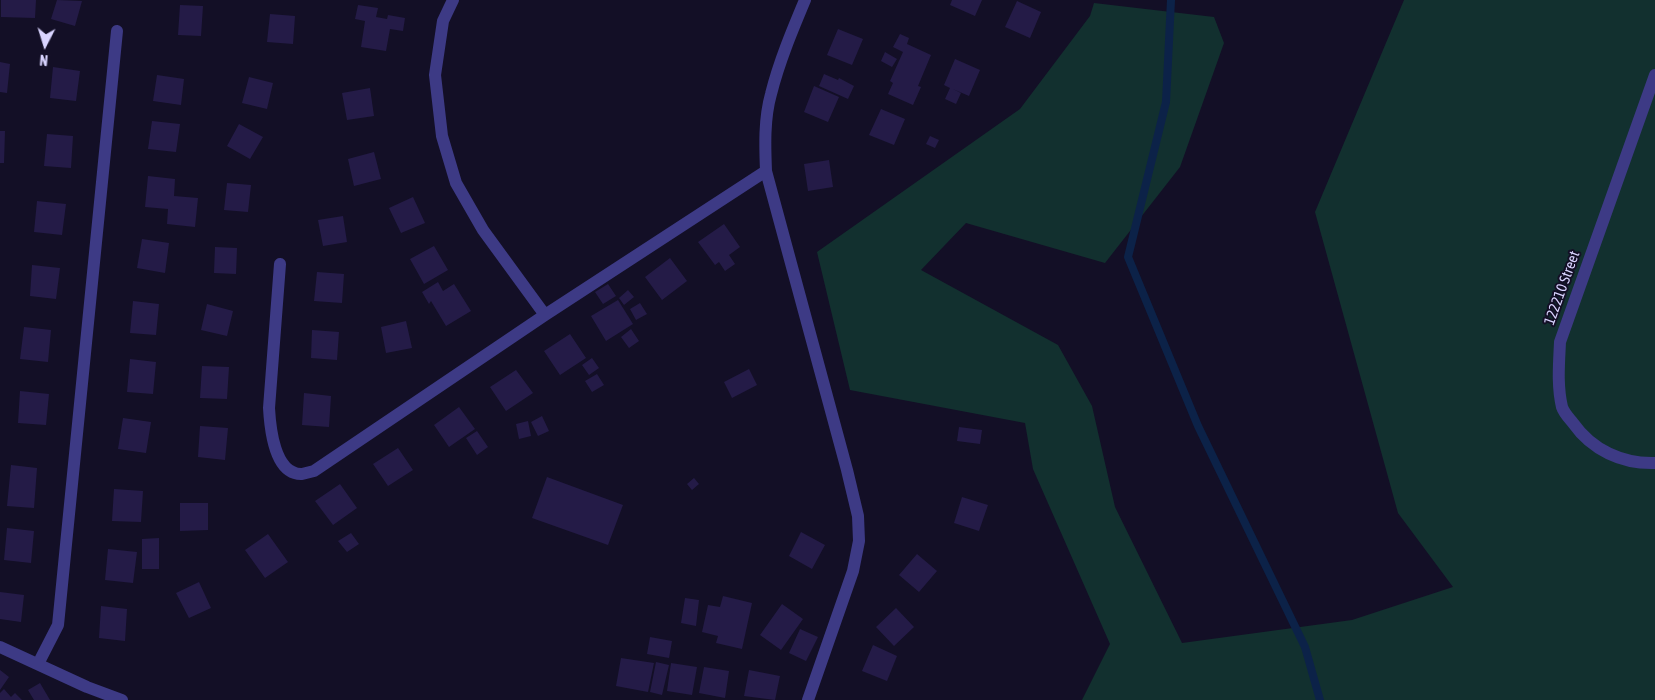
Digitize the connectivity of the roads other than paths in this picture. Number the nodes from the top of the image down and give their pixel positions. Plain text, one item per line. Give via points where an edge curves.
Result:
1 (453, 0) edge
2 (805, 0) edge
3 (117, 31) dead end
4 (1655, 75) edge
5 (766, 171) junction
6 (280, 264) dead end
7 (545, 314) junction
8 (1655, 463) edge
9 (0, 647) edge
10 (38, 664) junction
11 (122, 700) edge
12 (808, 700) edge

1 - 7 street via 443,22 435,75 442,136 456,183 483,230
2 - 5 street via 770,96 765,142
3 - 10 street via 58,625
4 - 8 street, 122210 Street via 1560,342 1558,379 1563,409 1583,437 1610,455 1638,463
5 - 7 street
5 - 12 street via 858,516 859,541 853,571
6 - 7 street via 269,408 275,449 282,461 296,473 314,471
9 - 10 street
10 - 11 street

